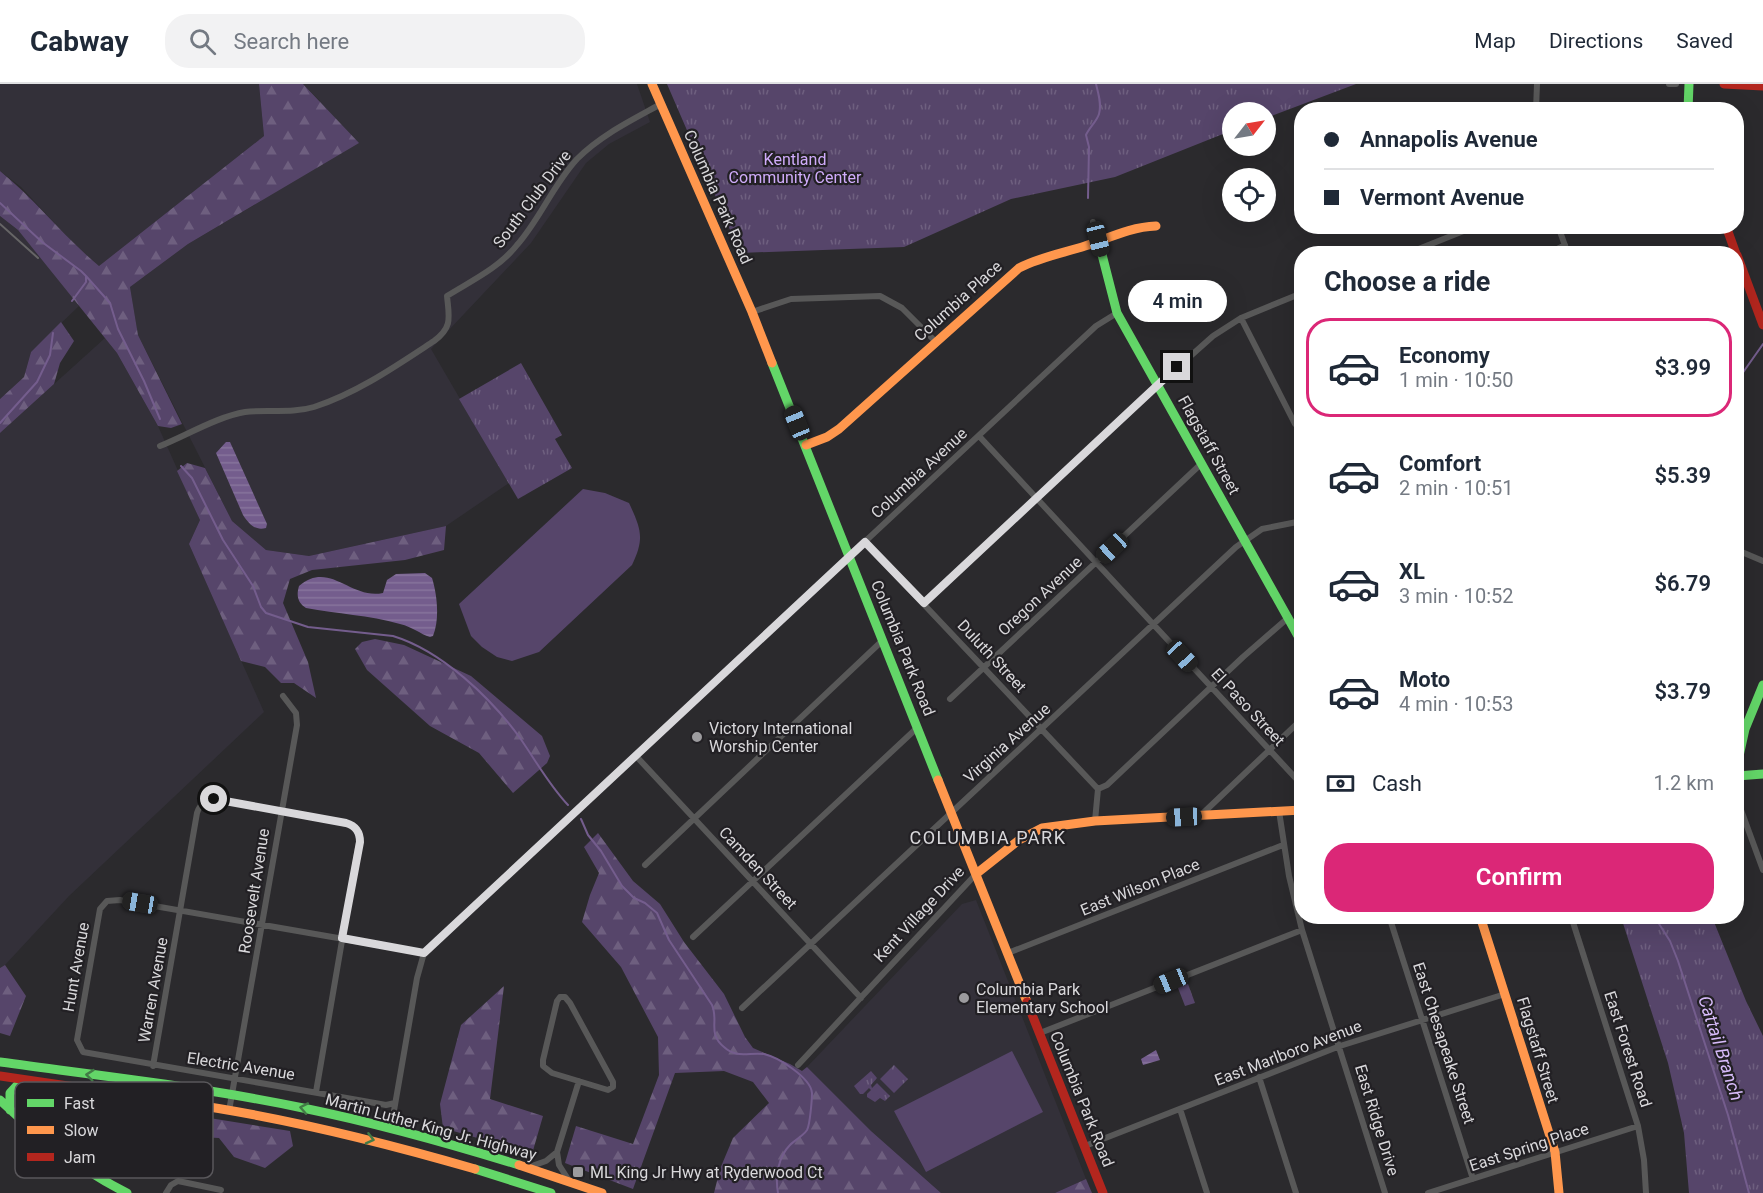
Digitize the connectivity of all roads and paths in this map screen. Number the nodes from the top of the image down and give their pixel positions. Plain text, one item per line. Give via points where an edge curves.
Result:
1 (652, 84) edge
2 (1537, 84) edge
3 (1669, 84) edge
4 (1676, 84) edge
5 (1689, 84) edge
6 (1724, 84) edge
7 (1763, 86) edge
8 (1536, 102) edge
9 (1688, 102) edge
10 (661, 104) junction
11 (1093, 222) dead end
12 (1156, 226) dead end
13 (1456, 234) edge
14 (1561, 234) edge
15 (1098, 239) junction
16 (1565, 245) edge
17 (1426, 246) edge
18 (1744, 273) edge
19 (1294, 296) edge
20 (752, 312) junction
21 (1117, 313) junction
22 (1241, 318) junction
23 (1763, 324) edge
24 (936, 342) junction
25 (1158, 385) junction
26 (1294, 422) edge
27 (979, 436) junction
28 (806, 445) junction
29 (160, 446) dead end
30 (1202, 463) junction
31 (1036, 498) junction
32 (1294, 522) edge
33 (1245, 539) junction
34 (865, 542) junction
35 (1744, 553) edge
36 (850, 556) junction
37 (1763, 561) edge
38 (1096, 563) junction
39 (924, 603) junction
40 (1289, 617) junction
41 (1153, 625) junction
42 (1294, 627) edge
43 (883, 640) junction
44 (984, 667) junction
45 (1763, 685) edge
46 (1211, 688) junction
47 (284, 696) dead end
48 (950, 699) dead end
49 (918, 727) junction
50 (1294, 727) edge
51 (1042, 729) junction
52 (1745, 729) joint
53 (1744, 734) edge
54 (1269, 750) junction
55 (636, 756) junction
56 (1763, 774) edge
57 (1744, 775) edge
58 (1294, 777) edge
59 (1098, 789) junction
60 (1294, 810) edge
61 (281, 811) junction
62 (951, 811) junction
63 (1279, 811) junction
64 (1200, 816) junction
65 (694, 818) junction
66 (1744, 818) edge
67 (1095, 821) junction
68 (1283, 844) junction
69 (645, 865) dead end
70 (1762, 867) edge
71 (976, 874) junction
72 (753, 882) junction
73 (1294, 900) edge
74 (181, 910) junction
75 (262, 924) junction
76 (1300, 924) edge
77 (1392, 924) edge
78 (1483, 924) edge
79 (1574, 924) edge
80 (1302, 930) junction
81 (693, 937) dead end
82 (342, 938) junction
83 (811, 944) junction
84 (424, 953) junction
85 (1008, 953) junction
86 (1505, 994) junction
87 (861, 998) junction
88 (742, 1008) dead end
89 (1422, 1019) junction
90 (1040, 1033) junction
91 (1340, 1046) junction
92 (83, 1052) joint
93 (0, 1062) edge
94 (798, 1065) dead end
95 (153, 1066) junction
96 (0, 1076) edge
97 (1260, 1077) junction
98 (235, 1079) junction
99 (22, 1080) joint
100 (579, 1081) junction
101 (35, 1082) edge
102 (141, 1082) edge
103 (15, 1087) edge
104 (213, 1092) edge
105 (316, 1092) junction
106 (232, 1095) junction
107 (0, 1100) edge
108 (395, 1103) junction
109 (213, 1109) edge
110 (1180, 1109) junction
111 (10, 1110) junction
112 (229, 1111) junction
113 (15, 1114) edge
114 (1638, 1126) junction
115 (391, 1128) junction
116 (1084, 1146) junction
117 (557, 1152) junction
118 (1555, 1152) junction
119 (526, 1168) junction
120 (96, 1178) edge
121 (1473, 1179) junction
122 (571, 1183) junction
123 (221, 1190) dead end
124 (127, 1193) edge
125 (166, 1193) edge
126 (551, 1193) edge
127 (602, 1193) edge
128 (1103, 1193) edge
129 (1207, 1193) edge
130 (1296, 1193) edge
131 (1385, 1193) edge
132 (1428, 1193) edge
133 (1558, 1193) edge
134 (1646, 1193) edge

1 - 10 street, Columbia Park Road
2 - 8 street
3 - 4 street
5 - 9 street
6 - 7 street
10 - 20 street, Columbia Park Road
10 - 29 street, South Club Drive via 584,153 510,253 447,296 449,325 434,341 334,400 299,410 230,415
11 - 15 street, Flagstaff Street
12 - 15 street, Columbia Place
13 - 17 street
14 - 16 street
15 - 21 street, Flagstaff Street
15 - 24 street, Columbia Place via 1018,268
18 - 23 street
19 - 22 street
20 - 24 street via 791,299 880,296 902,308
20 - 28 street, Columbia Park Road
21 - 25 street, Flagstaff Street
21 - 27 street, Columbia Avenue via 1096,326
22 - 25 street via 1213,336
22 - 26 street
24 - 28 street, Columbia Place via 839,429
25 - 30 street, Flagstaff Street
25 - 31 street
27 - 31 street, El Paso Street
27 - 34 street, Columbia Avenue
28 - 36 street, Columbia Park Road
30 - 33 street, Flagstaff Street
30 - 38 street, Oregon Avenue
31 - 38 street, El Paso Street
31 - 39 street
32 - 33 street, Virginia Avenue via 1273,525
33 - 40 street, Flagstaff Street
33 - 41 street, Virginia Avenue
34 - 36 street, Columbia Avenue
34 - 39 street, Duluth Street
35 - 37 street
36 - 43 street, Columbia Park Road
36 - 55 street, Columbia Avenue
38 - 41 street, El Paso Street
38 - 44 street, Oregon Avenue
39 - 44 street, Duluth Street
40 - 42 street, Flagstaff Street
40 - 46 street
41 - 46 street, El Paso Street
41 - 51 street, Virginia Avenue
43 - 49 street, Columbia Park Road
43 - 65 street
44 - 48 street, Oregon Avenue
44 - 51 street, Duluth Street
45 - 52 street
46 - 54 street, El Paso Street
46 - 59 street via 1107,785
47 - 61 street, Roosevelt Avenue via 297,719
49 - 62 street, Columbia Park Road
49 - 72 street
50 - 54 street
51 - 59 street, Duluth Street
51 - 62 street, Virginia Avenue
52 - 53 street
54 - 58 street, El Paso Street
54 - 64 street
55 - 65 street, Camden Street
55 - 84 street, Columbia Avenue
56 - 57 street
59 - 67 street
60 - 63 street, Kent Village Drive
61 - 74 street, Warren Avenue via 214,799 202,803
61 - 75 street, Roosevelt Avenue
61 - 82 street via 354,826 360,838
62 - 71 street, Columbia Park Road
62 - 83 street, Virginia Avenue
63 - 64 street, Kent Village Drive
63 - 68 street, East Ridge Drive
64 - 67 street, Kent Village Drive
65 - 69 street
65 - 72 street, Camden Street
66 - 70 street
67 - 71 street, Kent Village Drive via 1033,832
68 - 73 street, East Ridge Drive
68 - 85 street, East Wilson Place
71 - 85 street, Columbia Park Road
71 - 87 street, Kent Village Drive
72 - 81 street
72 - 83 street, Camden Street
74 - 75 street
74 - 92 street, Hunt Avenue via 120,900 107,901 100,909 76,1040
74 - 95 street, Warren Avenue
75 - 82 street
75 - 98 street, Roosevelt Avenue
76 - 80 street, East Ridge Drive
77 - 89 street, East Chesapeake Street
78 - 86 street, Flagstaff Street
79 - 114 street, East Forest Road
80 - 90 street
80 - 91 street, East Ridge Drive
82 - 84 street
82 - 105 street
83 - 87 street, Camden Street
83 - 88 street, Virginia Avenue
84 - 108 street
85 - 90 street, Columbia Park Road
86 - 89 street, East Marlboro Avenue
86 - 118 street, Flagstaff Street
87 - 94 street, Kent Village Drive
89 - 91 street, East Marlboro Avenue
89 - 121 street, East Chesapeake Street
90 - 116 street, Columbia Park Road
91 - 97 street, East Marlboro Avenue
91 - 131 street, East Ridge Drive
92 - 95 street, Electric Avenue
102 -> 93 street, Martin Luther King Jr. Highway
95 - 98 street, Electric Avenue
96 - 99 street, Martin Luther King Jr. Highway
97 - 110 street, East Marlboro Avenue
97 - 130 street
98 - 105 street, Electric Avenue
98 - 106 street, Roosevelt Avenue
99 - 101 street, Martin Luther King Jr. Highway
100 - 100 street via 549,1072 543,1064 561,997 570,1003 613,1084 606,1090
100 - 117 street
103 - 111 street via 9,1093
106 -> 104 street, Martin Luther King Jr. Highway
105 - 108 street, Electric Avenue via 386,1105
106 - 112 street, Roosevelt Avenue
115 -> 106 street, Martin Luther King Jr. Highway
107 - 111 street
108 - 115 street
109 - 112 street, Martin Luther King Jr. Highway
110 - 116 street, East Marlboro Avenue
110 - 129 street
111 - 113 street
112 -> 126 street, Martin Luther King Jr. Highway via 370,1139
114 - 118 street, East Spring Place
114 - 134 street, East Forest Road
115 - 119 street, Martin Luther King Jr. Highway
116 - 128 street, Columbia Park Road
117 - 119 street via 540,1165
117 - 122 street via 559,1165
118 - 121 street, East Spring Place
118 - 133 street, Flagstaff Street
119 - 122 street, Martin Luther King Jr. Highway
120 - 124 street
121 - 132 street, East Spring Place
122 - 127 street, Martin Luther King Jr. Highway
123 - 125 street via 178,1181

